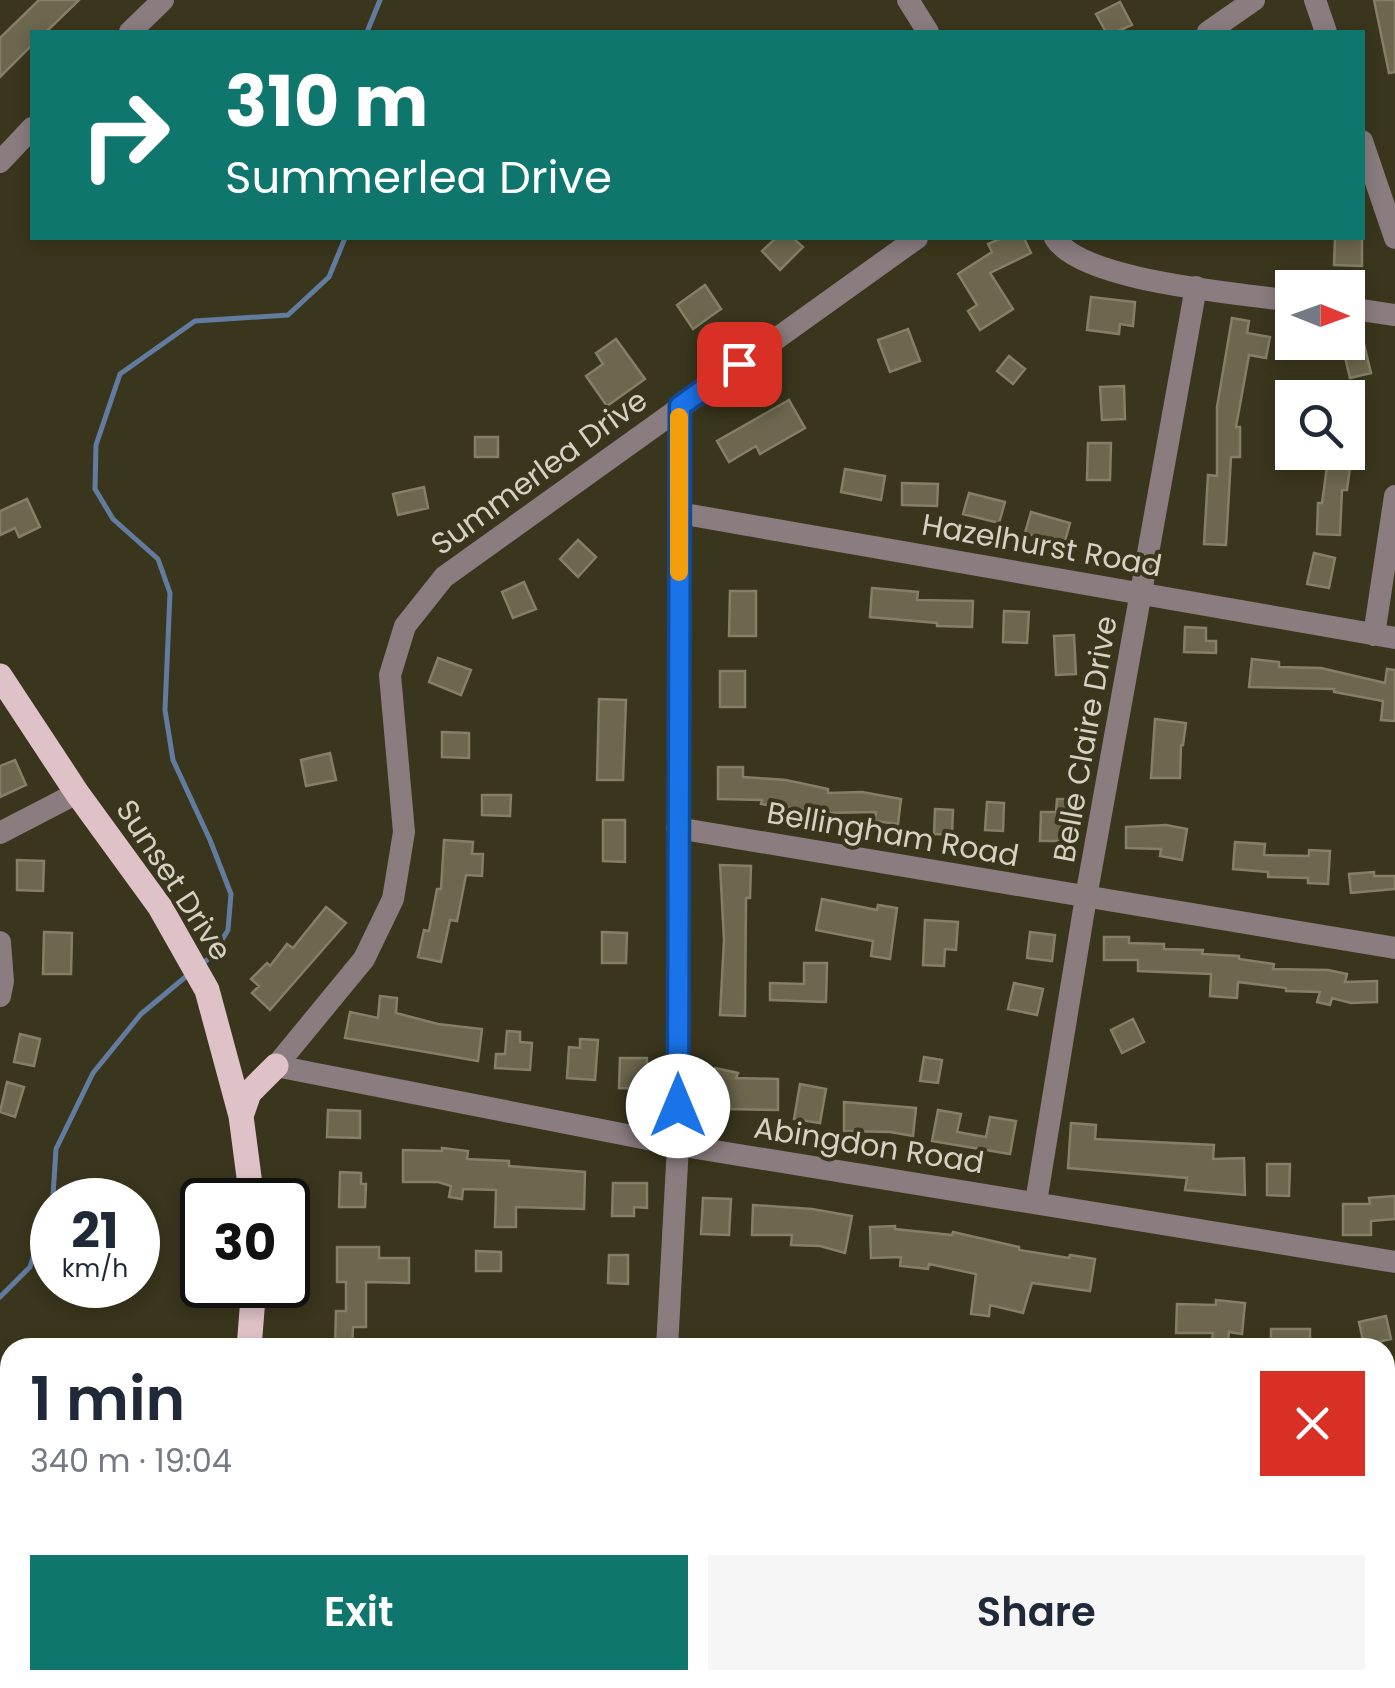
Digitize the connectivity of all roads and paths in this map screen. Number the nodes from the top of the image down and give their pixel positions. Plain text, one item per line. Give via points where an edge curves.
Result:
1 (163, 0) edge
2 (908, 0) edge
3 (1254, 0) edge
4 (1315, 0) edge
5 (132, 30) edge
6 (927, 30) edge
7 (1211, 30) edge
8 (1325, 30) edge
9 (30, 130) edge
10 (1365, 150) edge
11 (0, 162) edge
12 (1395, 238) edge
13 (915, 240) edge
14 (1056, 240) edge
15 (1196, 287) junction
16 (1275, 298) edge
17 (1365, 311) edge
18 (1395, 315) edge
19 (680, 406) junction
20 (1395, 496) edge
21 (679, 513) junction
22 (1142, 592) junction
23 (1384, 637) edge
24 (0, 676) edge
25 (77, 792) junction
26 (677, 828) junction
27 (0, 833) edge
28 (1086, 897) junction
29 (0, 942) edge
30 (1395, 948) edge
31 (0, 996) edge
32 (224, 1047) junction
33 (276, 1066) junction
34 (241, 1116) junction
35 (678, 1145) junction
36 (249, 1178) edge
37 (1036, 1202) junction
38 (1395, 1262) edge
39 (252, 1308) edge
40 (249, 1338) edge
41 (668, 1338) edge

1 - 5 street
2 - 6 street
3 - 7 street
4 - 8 street
9 - 11 street
10 - 12 street
13 - 19 street, Summerlea Drive
14 - 15 street via 1095,268
15 - 16 street
15 - 22 street, Belle Claire Drive
17 - 18 street
19 - 21 street
19 - 33 street, Summerlea Drive via 444,578 406,626 390,675 404,832 393,899 364,960
20 - 23 street
21 - 22 street, Hazelhurst Road
21 - 26 street
22 - 23 street, Hazelhurst Road
22 - 28 street, Belle Claire Drive
24 - 25 main road, Sunset Drive
25 - 27 street
25 - 32 main road, Sunset Drive via 160,907 195,969
26 - 28 street, Bellingham Road
26 - 35 street
28 - 30 street, Bellingham Road
28 - 37 street, Belle Claire Drive
29 - 31 street
32 - 33 main road
32 - 34 main road, Sunset Drive
33 - 34 main road via 249,1092
33 - 35 street, Abingdon Road
34 - 36 main road, Sunset Drive
35 - 37 street, Abingdon Road
35 - 41 street
37 - 38 street, Abingdon Road
39 - 40 main road

